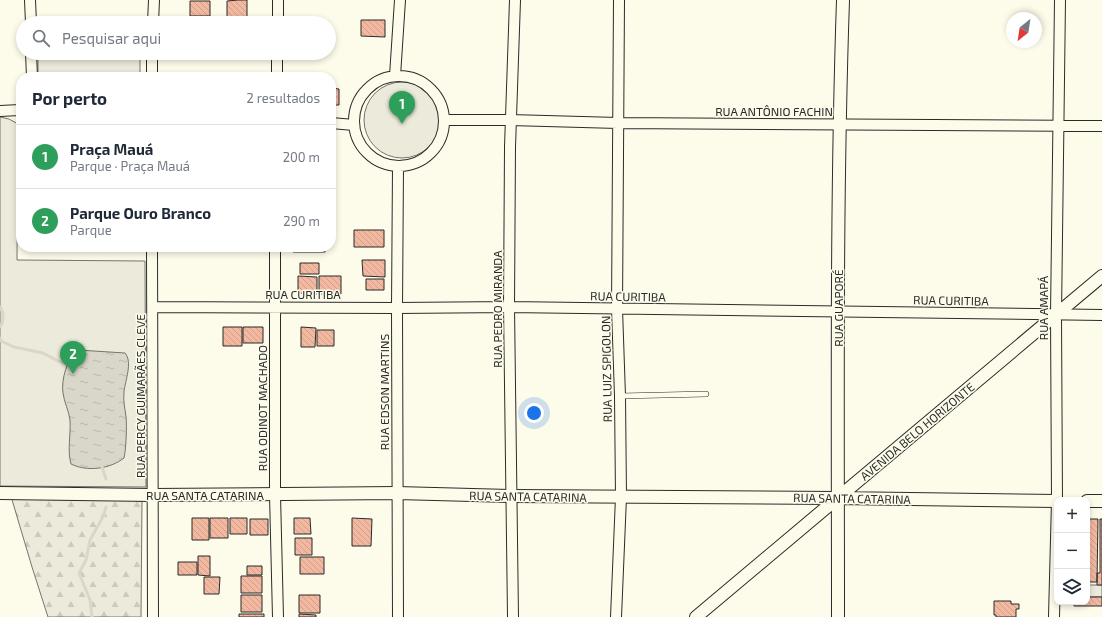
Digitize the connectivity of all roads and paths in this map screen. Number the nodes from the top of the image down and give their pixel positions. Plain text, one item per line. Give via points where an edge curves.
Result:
1 (30, 0) edge
2 (154, 0) edge
3 (278, 0) edge
4 (400, 0) edge
5 (515, 0) edge
6 (619, 0) edge
7 (843, 0) edge
8 (1060, 0) edge
9 (31, 16) edge
10 (153, 16) edge
11 (278, 16) edge
12 (31, 60) edge
13 (152, 60) edge
14 (277, 60) edge
15 (32, 72) edge
16 (152, 72) edge
17 (277, 72) edge
18 (395, 76) junction
19 (16, 110) edge
20 (0, 111) edge
21 (445, 120) junction
22 (510, 120) junction
23 (336, 123) edge
24 (618, 123) junction
25 (839, 124) junction
26 (354, 125) junction
27 (1059, 126) junction
28 (1102, 126) edge
29 (398, 167) junction
30 (152, 252) edge
31 (275, 252) edge
32 (1102, 276) edge
33 (153, 306) junction
34 (274, 307) junction
35 (509, 307) junction
36 (397, 308) junction
37 (617, 309) junction
38 (837, 312) junction
39 (1056, 315) junction
40 (1102, 315) edge
41 (706, 394) dead end
42 (620, 396) junction
43 (0, 493) edge
44 (397, 493) junction
45 (152, 495) junction
46 (275, 495) junction
47 (511, 496) junction
48 (620, 497) junction
49 (1057, 497) edge
50 (838, 498) junction
51 (1054, 501) edge
52 (1090, 501) edge
53 (1102, 501) edge
54 (1056, 533) edge
55 (153, 617) edge
56 (278, 617) edge
57 (398, 617) edge
58 (513, 617) edge
59 (616, 617) edge
60 (696, 617) edge
61 (838, 617) edge
62 (1054, 617) edge

1 - 9 street
2 - 10 street
3 - 11 street
4 - 18 street
5 - 22 street, RUA PEDRO MIRANDA
6 - 24 street, RUA LUIZ SPIGOLON
7 - 25 street, RUA GUAPORÉ
8 - 27 street, RUA AMAPÁ
12 - 15 street
13 - 16 street
14 - 17 street
18 - 21 street via 410,77 424,83 435,93 442,105
18 - 26 street via 378,81 365,92 358,102
19 - 20 street
21 - 22 street, RUA ANTÔNIO FACHIN
21 - 29 street via 444,132 432,153 422,161
22 - 24 street, RUA ANTÔNIO FACHIN
22 - 35 street, RUA PEDRO MIRANDA
23 - 26 street
24 - 25 street, RUA ANTÔNIO FACHIN
24 - 37 street, RUA LUIZ SPIGOLON
25 - 27 street, RUA ANTÔNIO FACHIN
25 - 38 street, RUA GUAPORÉ
26 - 29 street via 357,138 373,158
27 - 28 street, RUA ANTÔNIO FACHIN
27 - 39 street, RUA AMAPÁ
29 - 36 street, RUA EDSON MARTINS
30 - 33 street, RUA PERCY GUIMARÃES CLEVE
31 - 34 street, RUA ODINOT MACHADO
32 - 39 street, AVENIDA BELO HORIZONTE
33 - 34 street, RUA CURITIBA
33 - 45 street, RUA PERCY GUIMARÃES CLEVE
34 - 36 street, RUA CURITIBA
34 - 46 street, RUA ODINOT MACHADO
35 - 36 street, RUA CURITIBA
35 - 37 street, RUA CURITIBA
35 - 47 street, RUA PEDRO MIRANDA
36 - 44 street, RUA EDSON MARTINS
37 - 38 street, RUA CURITIBA
37 - 42 street, RUA LUIZ SPIGOLON
38 - 39 street, RUA CURITIBA
38 - 50 street, RUA GUAPORÉ
39 - 40 street, RUA CURITIBA
39 - 49 street, RUA AMAPÁ
39 - 50 street, AVENIDA BELO HORIZONTE
41 - 42 lane
42 - 48 street, RUA LUIZ SPIGOLON
43 - 45 street, RUA SANTA CATARINA
44 - 46 street, RUA SANTA CATARINA
44 - 47 street, RUA SANTA CATARINA
44 - 57 street, RUA EDSON MARTINS
45 - 46 street, RUA SANTA CATARINA
45 - 55 street, RUA PERCY GUIMARÃES CLEVE
46 - 56 street, RUA ODINOT MACHADO
47 - 48 street, RUA SANTA CATARINA
47 - 58 street, RUA PEDRO MIRANDA
48 - 50 street, RUA SANTA CATARINA
48 - 59 street, RUA LUIZ SPIGOLON
50 - 51 street, RUA SANTA CATARINA
50 - 60 street, AVENIDA BELO HORIZONTE
50 - 61 street, RUA GUAPORÉ
52 - 53 street
54 - 62 street, RUA AMAPÁ

